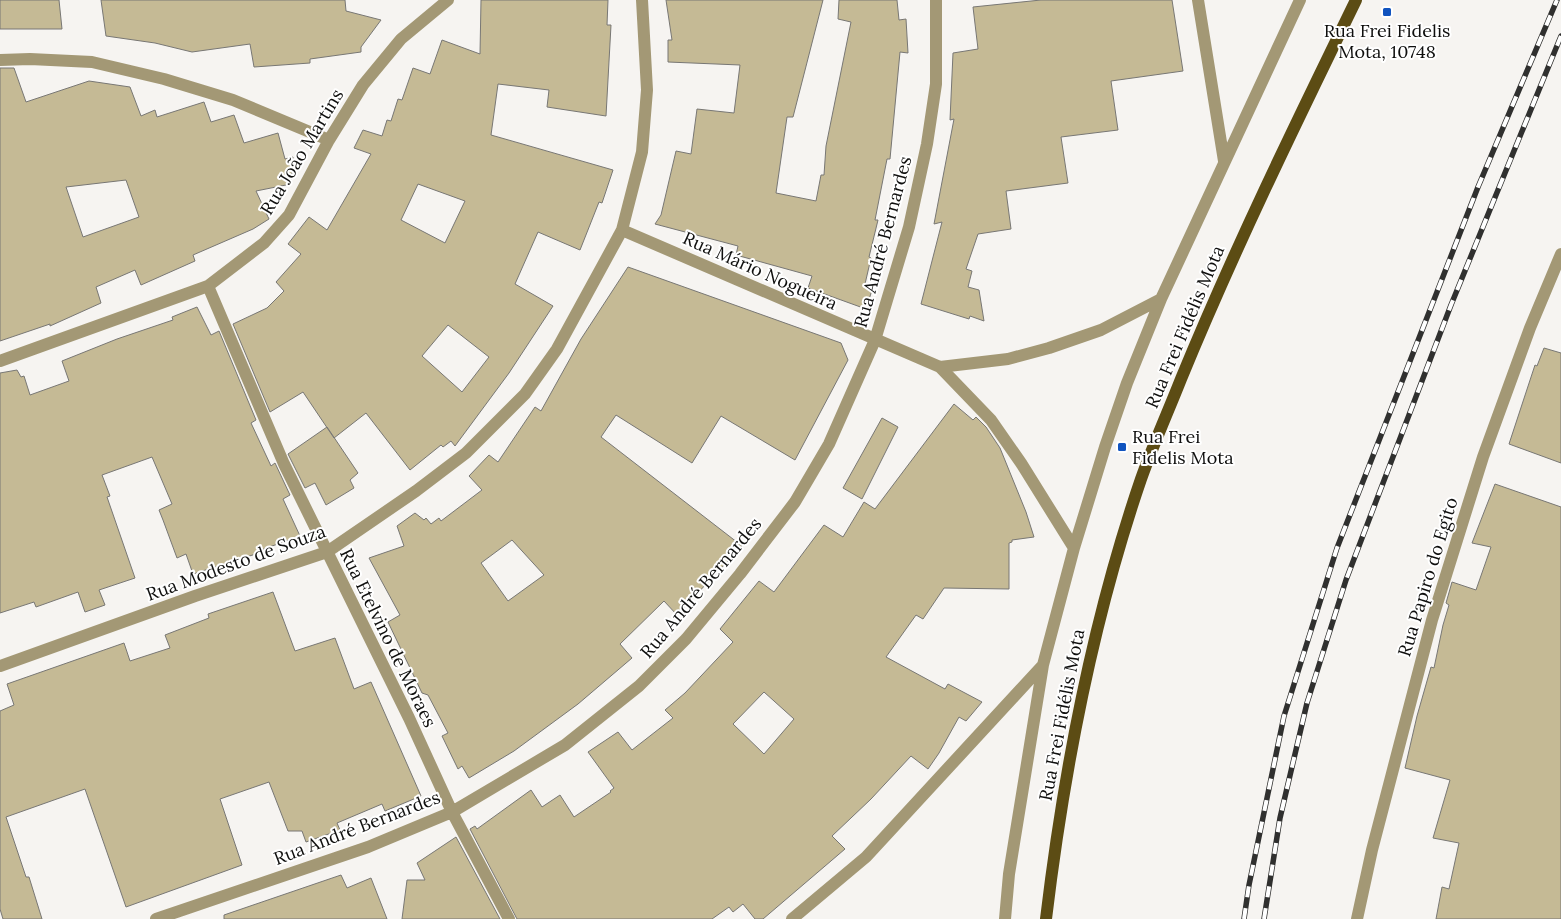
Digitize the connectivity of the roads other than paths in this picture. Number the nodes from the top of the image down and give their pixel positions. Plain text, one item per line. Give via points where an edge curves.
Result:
1 (448, 0) edge
2 (642, 0) edge
3 (936, 0) edge
4 (1198, 0) edge
5 (1300, 0) edge
6 (1356, 0) edge
7 (0, 60) edge
8 (329, 140) junction
9 (1224, 161) junction
10 (622, 230) junction
11 (1561, 254) edge
12 (208, 286) junction
13 (1161, 299) junction
14 (874, 340) junction
15 (0, 361) edge
16 (940, 367) junction
17 (1074, 548) junction
18 (327, 552) junction
19 (1043, 665) junction
20 (0, 666) edge
21 (452, 812) junction
22 (156, 919) edge
23 (509, 919) edge
24 (792, 919) edge
25 (1005, 919) edge
26 (1046, 919) edge
27 (1357, 919) edge

1 - 8 street, Rua João Martins via 401,39 363,85
2 - 10 street, Rua Modesto de Souza via 647,99 642,152
3 - 14 street, Rua André Bernardes via 936,84 927,144 909,227
4 - 9 street
5 - 9 street, Rua Frei Fidélis Mota
6 - 26 main road, Rua Frei Fidélis Mota via 1249,223 1141,480 1118,550 1080,700
7 - 8 street via 92,62 164,79 233,100
8 - 12 street, Rua João Martins via 289,215 264,243
9 - 13 street, Rua Frei Fidélis Mota
10 - 14 street, Rua Mário Nogueira
10 - 18 street, Rua Modesto de Souza via 557,349 525,394 466,453
11 - 27 street, Rua Papiro do Egito via 1483,457 1432,620
12 - 15 street, Rua João Martins
12 - 18 street, Rua Etelvino de Moraes via 284,464
13 - 16 street, Rua Mário Nogueira via 1101,330 1049,348 1008,359
13 - 17 street, Rua Frei Fidélis Mota via 1127,383
14 - 16 street, Rua Mário Nogueira
14 - 21 street, Rua André Bernardes via 829,444 795,502 686,639 639,686 565,745
16 - 17 street, Rua Mário Nogueira via 991,420
17 - 19 street, Rua Frei Fidélis Mota
18 - 20 street, Rua Modesto de Souza
18 - 21 street, Rua Etelvino de Moraes
19 - 24 street via 866,856
19 - 25 street, Rua Frei Fidélis Mota via 1009,874
21 - 22 street, Rua André Bernardes via 368,846
21 - 23 street, Rua Etelvino de Moraes

